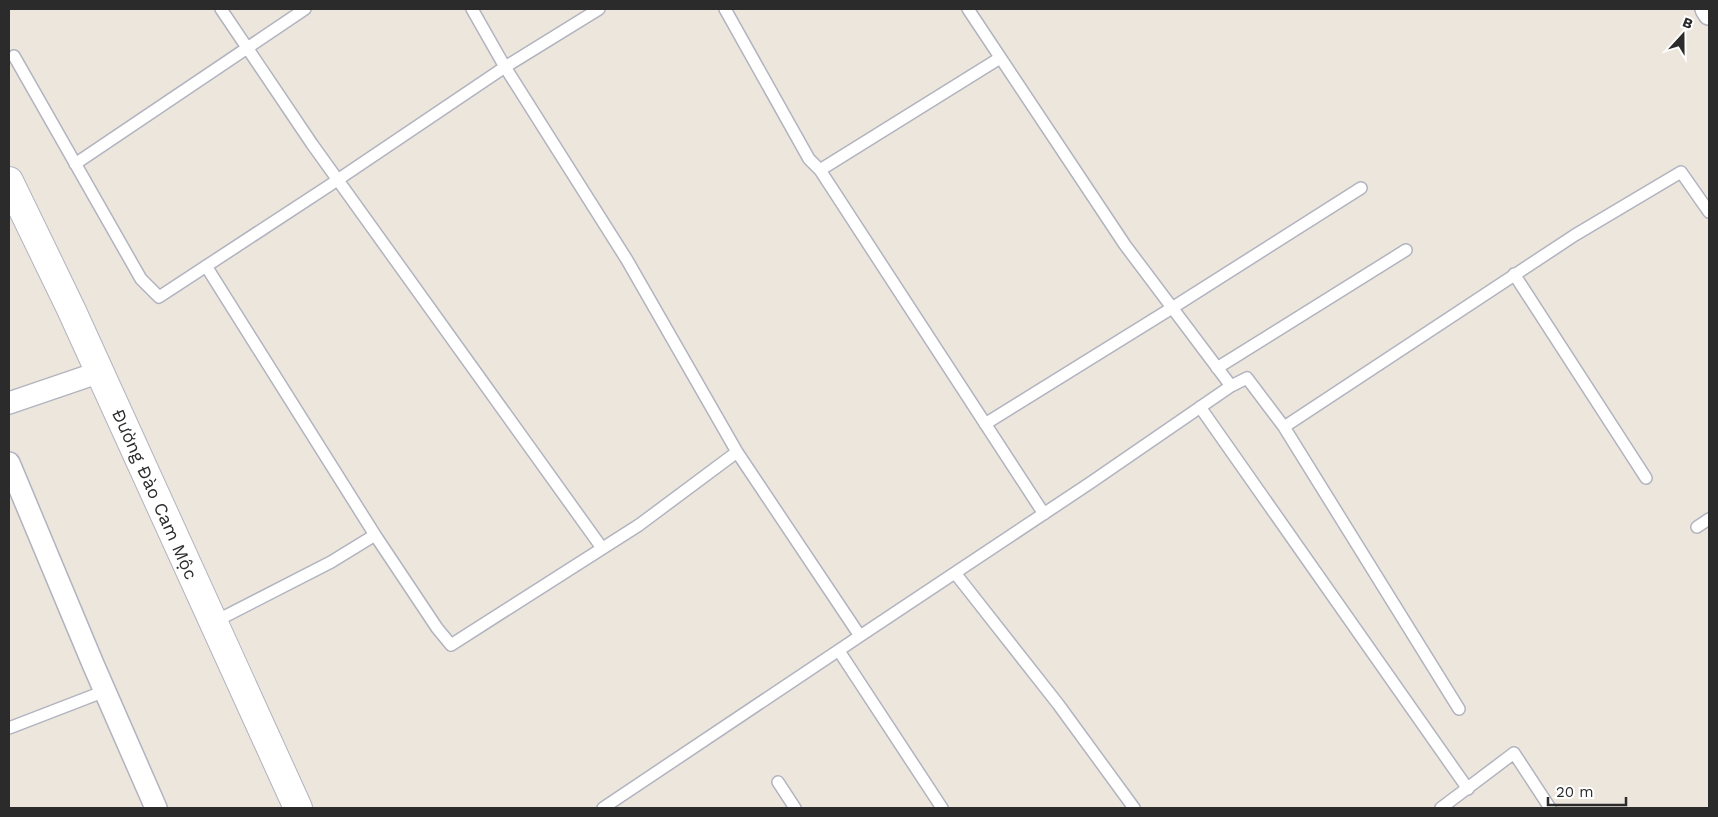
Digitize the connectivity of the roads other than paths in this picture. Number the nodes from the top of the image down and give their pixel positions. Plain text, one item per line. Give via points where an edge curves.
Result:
1 (221, 9) edge
2 (305, 9) edge
3 (472, 9) edge
4 (599, 9) edge
5 (725, 9) edge
6 (968, 9) edge
7 (1706, 9) edge
8 (1709, 14) edge
9 (247, 47) junction
10 (14, 56) dead end
11 (1000, 58) junction
12 (505, 67) junction
13 (75, 164) junction
14 (820, 170) junction
15 (339, 179) junction
16 (9, 181) edge
17 (1361, 188) dead end
18 (1709, 212) edge
19 (1406, 250) dead end
20 (206, 266) junction
21 (1514, 274) junction
22 (1172, 308) junction
23 (1217, 368) junction
24 (100, 372) junction
25 (1231, 386) junction
26 (9, 403) edge
27 (1200, 407) junction
28 (985, 424) junction
29 (1284, 427) junction
30 (737, 452) junction
31 (9, 463) edge
32 (1646, 478) dead end
33 (1044, 514) junction
34 (1709, 519) edge
35 (1697, 527) dead end
36 (375, 536) junction
37 (602, 548) junction
38 (956, 573) junction
39 (214, 622) junction
40 (860, 636) junction
41 (839, 651) junction
42 (104, 691) junction
43 (1460, 709) dead end
44 (9, 728) edge
45 (778, 782) dead end
46 (1468, 789) junction
47 (156, 808) edge
48 (298, 808) edge
49 (603, 808) edge
50 (795, 808) edge
51 (942, 808) edge
52 (1134, 808) edge
53 (1440, 808) edge
54 (1550, 808) edge

1 - 9 lane
2 - 9 lane
3 - 12 lane
4 - 12 lane
5 - 14 lane via 809,159
6 - 11 lane
7 - 8 street
9 - 13 lane
9 - 15 lane
10 - 13 lane
11 - 14 lane
11 - 22 lane via 1125,245
12 - 15 lane
12 - 30 lane via 627,260
13 - 20 lane via 141,279 159,297
14 - 28 lane
15 - 20 lane
15 - 37 lane
16 - 24 street, Đường Đào Cam Mộc
17 - 22 lane
18 - 21 lane via 1681,172
19 - 23 lane
20 - 36 lane
21 - 29 lane
21 - 32 lane
22 - 23 lane
22 - 28 lane
23 - 25 lane
24 - 26 street
24 - 39 street, Đường Đào Cam Mộc
25 - 27 lane
25 - 29 lane via 1248,378
27 - 33 lane
27 - 46 lane
28 - 33 lane
29 - 43 lane
30 - 37 lane via 639,525
30 - 40 lane
31 - 42 street
33 - 38 lane
34 - 35 lane
36 - 37 lane via 451,645
36 - 39 lane
38 - 40 lane
38 - 52 lane
39 - 48 street, Đường Đào Cam Mộc
40 - 41 lane
41 - 49 lane
41 - 51 lane
42 - 44 lane
42 - 47 street
45 - 50 lane
46 - 53 lane
46 - 54 lane via 1514,753

